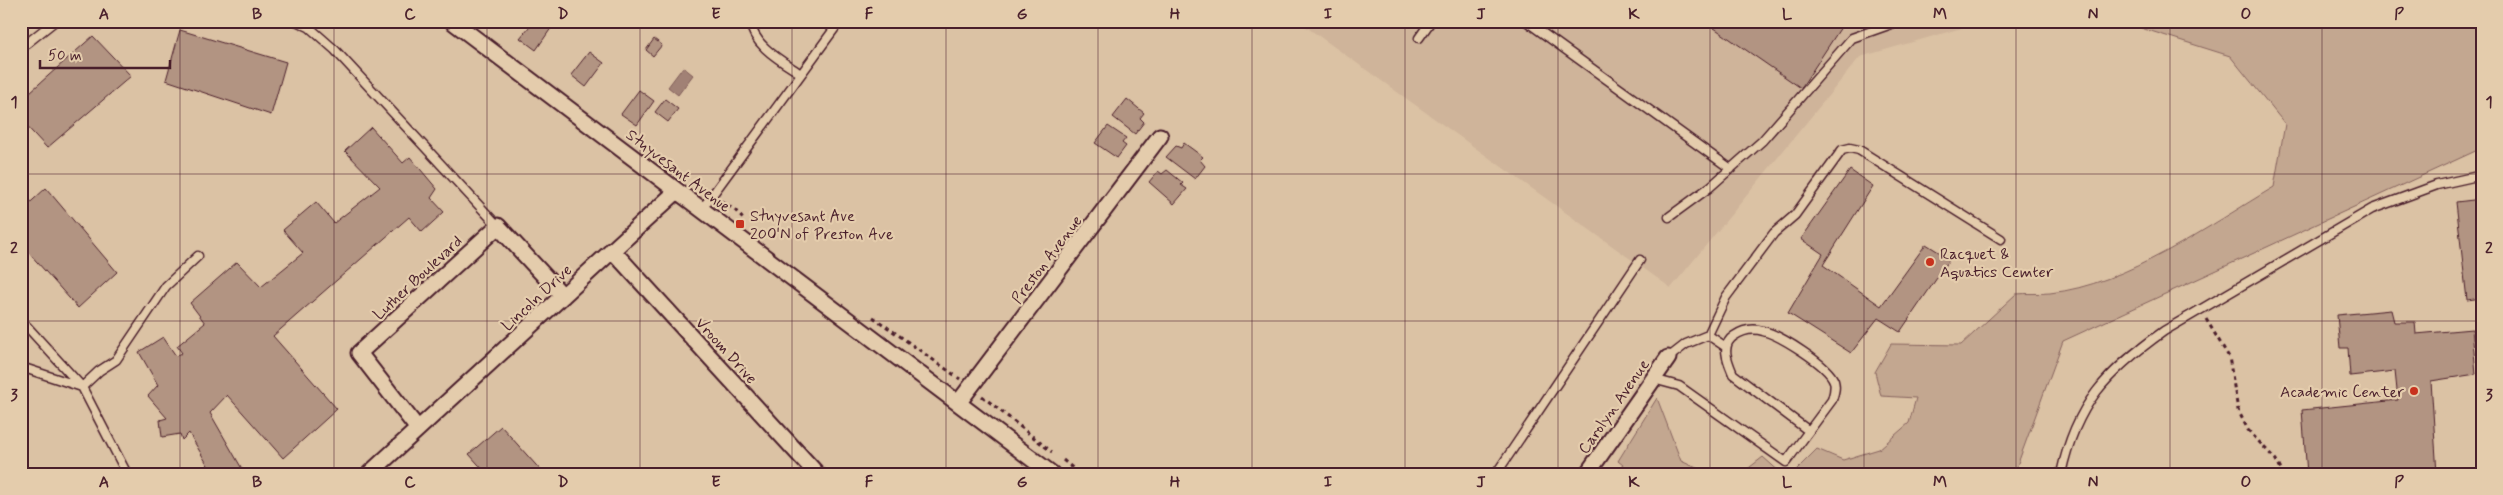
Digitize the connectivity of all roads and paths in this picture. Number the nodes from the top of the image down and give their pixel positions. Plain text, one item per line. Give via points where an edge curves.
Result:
1 (56, 21) edge
2 (296, 21) edge
3 (452, 21) edge
4 (750, 21) edge
5 (840, 21) edge
6 (1430, 21) edge
7 (1526, 21) edge
8 (1900, 21) edge
9 (1419, 38) dead end
10 (21, 48) edge
11 (801, 74) junction
12 (1160, 136) dead end
13 (1731, 169) junction
14 (2482, 175) edge
15 (677, 191) junction
16 (702, 209) junction
17 (1669, 217) dead end
18 (498, 226) junction
19 (2001, 240) dead end
20 (612, 250) junction
21 (198, 256) dead end
22 (1640, 260) dead end
23 (563, 296) junction
24 (2200, 310) junction
25 (21, 320) edge
26 (1708, 335) junction
27 (1726, 347) junction
28 (1668, 358) joint
29 (21, 367) edge
30 (1653, 379) junction
31 (82, 388) junction
32 (959, 402) junction
33 (418, 428) junction
34 (1810, 430) junction
35 (126, 474) edge
36 (369, 474) edge
37 (817, 474) edge
38 (1052, 474) edge
39 (1496, 474) edge
40 (1587, 474) edge
41 (2060, 474) edge
42 (2283, 474) edge

1 - 10 lane
2 - 18 lane via 309,27 336,50
3 - 15 street, Stuyvesant Avenue
4 - 11 lane via 751,31 767,50
5 - 11 lane
6 - 9 lane
7 - 13 lane
8 - 13 lane via 1852,38 1762,142
11 - 16 lane
12 - 32 street, Preston Avenue
13 - 17 lane
14 - 24 lane via 2437,184 2372,209
15 - 16 street, Stuyvesant Avenue
15 - 20 street, Lincoln Drive
16 - 32 street, Stuyvesant Avenue
18 - 23 street
18 - 33 street, Luther Boulevard via 359,353
19 - 26 lane via 1859,150 1842,150 1795,215 1774,233 1726,297
20 - 23 street, Lincoln Drive
20 - 37 street, Vroom Drive
21 - 31 lane via 166,286 116,360
22 - 39 lane
23 - 33 street, Lincoln Drive
24 - 41 lane via 2135,352 2110,374 2077,420
24 - 42 path via 2229,357 2238,410 2248,430 2276,460
25 - 31 lane
26 - 27 lane
26 - 28 lane via 1686,344
27 - 34 lane via 1733,374
27 - 34 lane via 1732,338 1745,330 1762,330 1778,336 1827,370 1835,390 1832,400
28 - 30 street, Carolyn Avenue
29 - 31 lane
30 - 34 lane via 1679,386 1786,462
30 - 40 street, Carolyn Avenue
31 - 35 lane
32 - 38 street, Stuyvesant Avenue
33 - 36 street, Lincoln Drive

